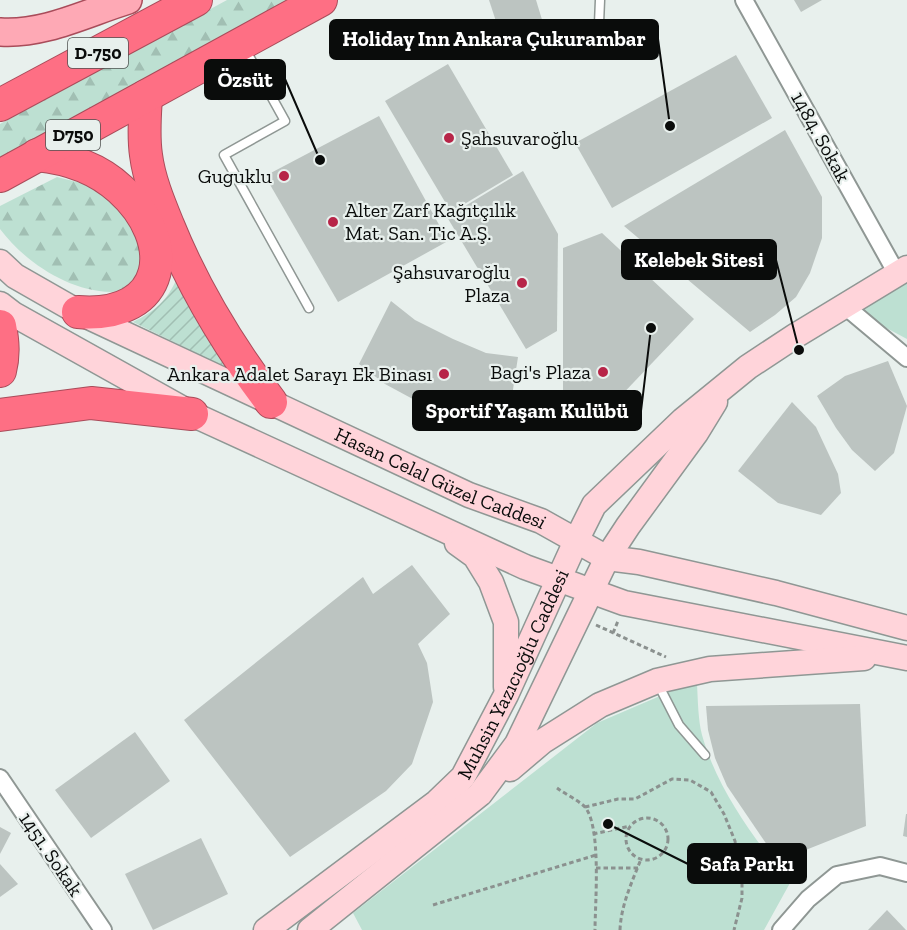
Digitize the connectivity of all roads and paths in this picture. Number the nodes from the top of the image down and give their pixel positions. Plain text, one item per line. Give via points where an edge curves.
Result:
1 (128, 0) edge
2 (196, 0) edge
3 (321, 0) edge
4 (600, 0) edge
5 (744, 0) edge
6 (0, 32) edge
7 (242, 44) junction
8 (598, 47) dead end
9 (146, 96) junction
10 (0, 105) edge
11 (37, 155) junction
12 (0, 176) edge
13 (0, 262) edge
14 (902, 272) edge
15 (0, 304) edge
16 (845, 306) junction
17 (309, 308) dead end
18 (78, 312) junction
19 (0, 326) edge
20 (907, 358) edge
21 (0, 371) edge
22 (726, 385) junction
23 (271, 402) junction
24 (192, 414) junction
25 (0, 415) edge
26 (431, 524) junction
27 (576, 541) junction
28 (607, 558) junction
29 (559, 580) junction
30 (592, 592) junction
31 (618, 621) dead end
32 (589, 622) dead end
33 (907, 628) edge
34 (613, 633) junction
35 (900, 657) edge
36 (673, 661) dead end
37 (657, 681) junction
38 (506, 695) junction
39 (705, 754) dead end
40 (0, 778) edge
41 (557, 788) dead end
42 (480, 794) junction
43 (585, 807) junction
44 (631, 826) junction
45 (593, 834) junction
46 (596, 855) junction
47 (641, 859) junction
48 (596, 868) junction
49 (638, 868) junction
50 (907, 873) edge
51 (433, 905) dead end
52 (103, 930) edge
53 (266, 930) edge
54 (312, 930) edge
55 (595, 930) edge
56 (620, 930) edge
57 (734, 930) edge
58 (781, 930) edge

1 - 6 main road via 42,28
2 - 10 highway, D-750
3 - 7 highway, D750
4 - 8 lane
5 - 14 street, 1484. Sokak
7 - 9 highway, D750
7 - 17 lane via 285,121 224,155
9 - 11 highway, D750
9 - 23 highway via 149,170 177,248 226,339
11 - 12 highway, D750
11 - 18 highway via 76,163 119,188 138,208 153,240 154,278 143,296 113,311
13 - 18 main road, Hasan Celal Güzel Caddesi via 15,276
14 - 16 main road, Muhsin Yazıcıoğlu Caddesi
15 - 24 main road
16 - 20 street
16 - 22 main road, Muhsin Yazıcıoğlu Caddesi
18 - 23 main road, Hasan Celal Güzel Caddesi
19 - 21 highway
22 - 27 main road, Muhsin Yazıcıoğlu Caddesi via 682,420 594,505
22 - 28 main road, Muhsin Yazıcıoğlu Caddesi
23 - 27 main road, Hasan Celal Güzel Caddesi via 469,495 541,521
24 - 25 highway via 91,403
24 - 26 main road
26 - 29 main road
26 - 38 main road via 475,556 491,582 506,622
27 - 28 main road, Hasan Celal Güzel Caddesi
27 - 29 main road, Muhsin Yazıcıoğlu Caddesi
28 - 30 main road, Muhsin Yazıcıoğlu Caddesi
28 - 33 main road, Hasan Celal Güzel Caddesi via 776,593
29 - 30 main road
29 - 38 main road, Muhsin Yazıcıoğlu Caddesi
30 - 35 main road via 624,603
30 - 42 main road, Muhsin Yazıcıoğlu Caddesi via 517,744
31 - 34 path
32 - 34 path
34 - 36 path
35 - 37 main road via 710,669
37 - 39 lane via 679,725
37 - 42 main road via 600,705 543,741
38 - 53 main road, Muhsin Yazıcıoğlu Caddesi via 463,777 437,802
40 - 52 street, 1451. Sokak
41 - 43 path
42 - 54 main road, Muhsin Yazıcıoğlu Caddesi
43 - 45 path
43 - 57 path via 635,799 672,779 690,780 711,792 735,841 742,878 742,898
44 - 45 path
44 - 47 path via 626,841
44 - 47 path via 637,820 653,818 666,828 668,845 664,852
45 - 46 path
46 - 48 path
46 - 51 path
47 - 49 path
48 - 49 path
48 - 55 path
49 - 56 path
50 - 58 street via 880,866 837,875 808,899

